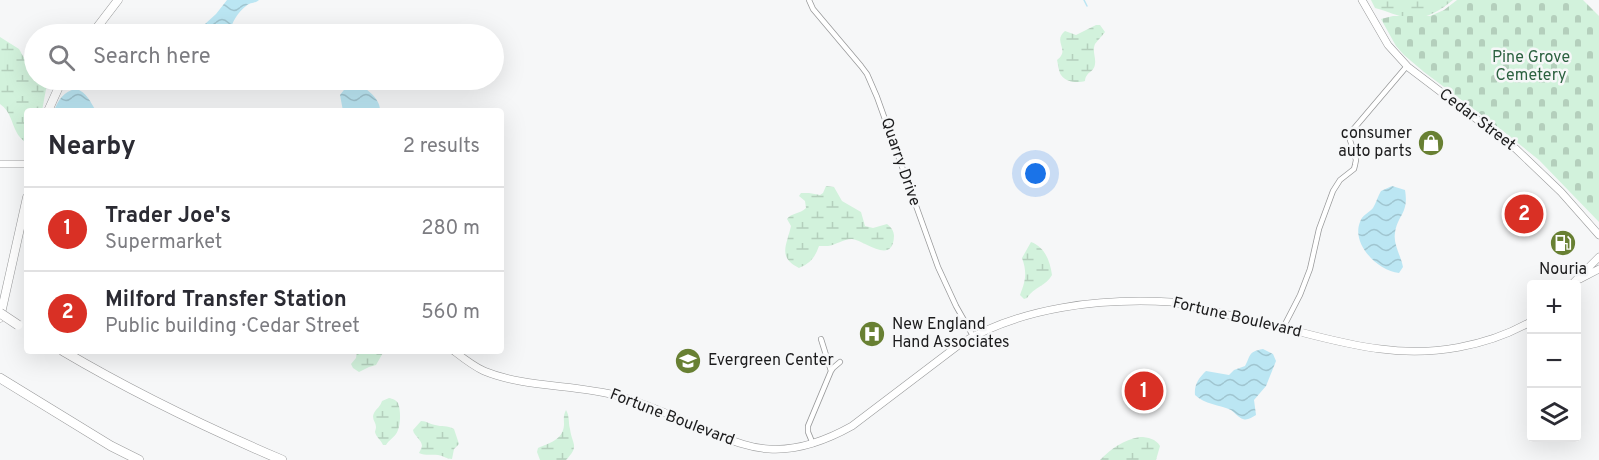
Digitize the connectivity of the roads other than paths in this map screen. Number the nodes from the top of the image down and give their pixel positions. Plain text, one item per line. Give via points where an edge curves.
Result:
1 (118, 0) edge
2 (809, 0) edge
3 (1362, 0) edge
4 (100, 24) edge
5 (1407, 66) junction
6 (57, 90) edge
7 (49, 108) edge
8 (0, 164) edge
9 (24, 164) edge
10 (24, 210) edge
11 (1599, 235) edge
12 (1599, 257) edge
13 (1599, 269) edge
14 (1577, 280) edge
15 (1579, 280) edge
16 (0, 313) edge
17 (0, 318) edge
18 (1527, 323) edge
19 (23, 328) edge
20 (1283, 328) junction
21 (974, 336) junction
22 (821, 339) dead end
23 (68, 354) edge
24 (458, 354) edge
25 (840, 362) dead end
26 (831, 370) junction
27 (3, 381) edge
28 (813, 444) junction
29 (139, 460) edge
30 (282, 460) edge

1 - 4 main road
2 - 21 street, Quarry Drive via 867,74 938,267
3 - 5 main road, Cedar Street via 1388,45
5 - 11 main road, Cedar Street via 1516,149
5 - 20 street via 1352,132 1354,169 1333,191 1310,269
6 - 7 main road
8 - 9 main road
10 - 17 main road
12 - 14 main road
13 - 15 main road
16 - 19 highway, bridge
18 - 20 main road, Fortune Boulevard via 1478,343 1429,351 1381,350
20 - 21 main road, Fortune Boulevard via 1171,302 1151,301 1043,311
21 - 28 main road, Fortune Boulevard via 852,426
22 - 26 street
23 - 30 highway via 183,416
24 - 28 main road, Fortune Boulevard via 500,377 619,396 753,447 791,449
25 - 26 street
26 - 28 street via 808,426
27 - 29 highway

